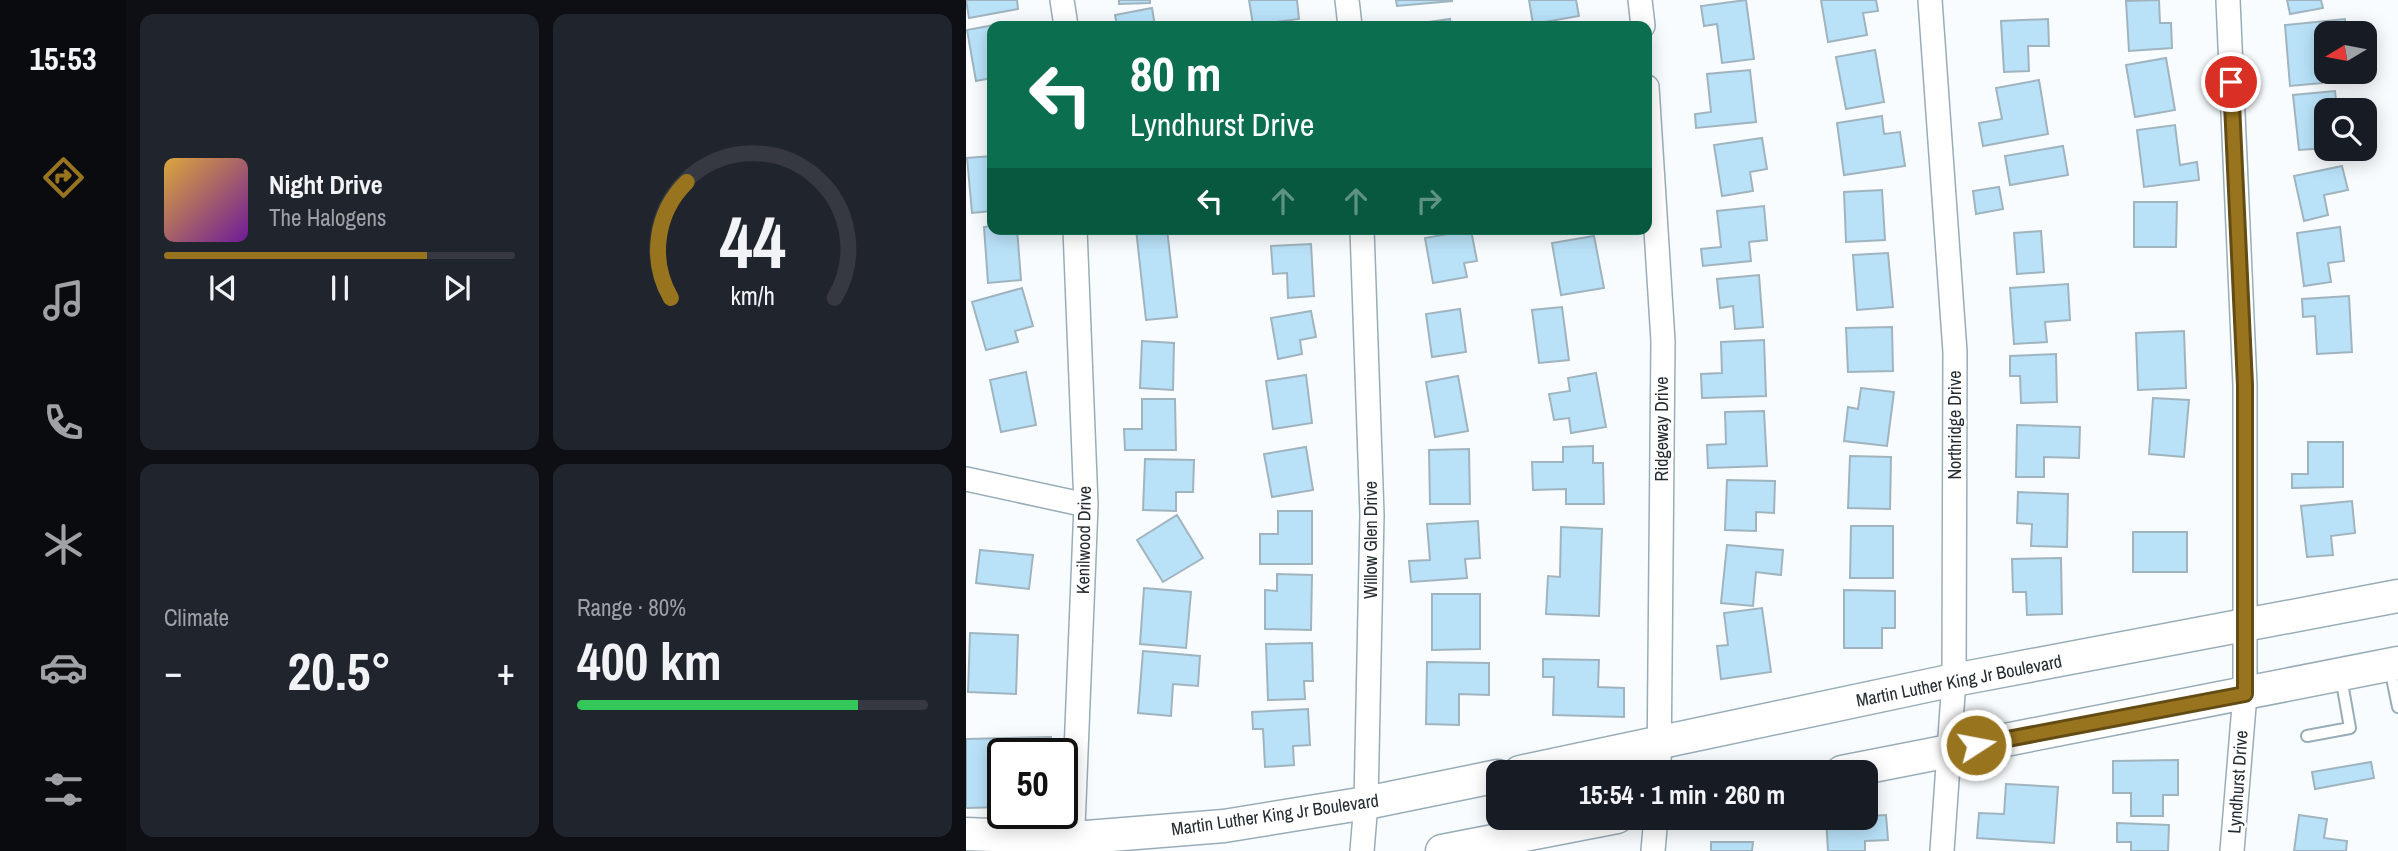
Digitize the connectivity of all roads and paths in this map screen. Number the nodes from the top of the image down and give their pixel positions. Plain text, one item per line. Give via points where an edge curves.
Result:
1 (1062, 0) edge
2 (1347, 0) edge
3 (1640, 0) edge
4 (1930, 0) edge
5 (2228, 0) edge
6 (1065, 21) edge
7 (1349, 21) edge
8 (1642, 21) edge
9 (1652, 166) edge
10 (1075, 235) edge
11 (1362, 235) edge
12 (966, 479) edge
13 (1086, 505) junction
14 (2398, 596) edge
15 (2244, 627) junction
16 (2394, 664) edge
17 (2341, 674) junction
18 (1954, 680) junction
19 (2245, 694) junction
20 (2398, 707) edge
21 (2306, 736) dead end
22 (1949, 750) junction
23 (1660, 757) edge
24 (1632, 760) edge
25 (1878, 765) edge
26 (1486, 778) edge
27 (1366, 803) junction
28 (1551, 830) edge
29 (1655, 830) edge
30 (966, 834) edge
31 (1073, 845) edge
32 (1362, 851) edge
33 (1442, 851) edge
34 (1653, 851) edge
35 (1942, 851) edge
36 (2232, 851) edge

1 - 6 street
2 - 7 street
3 - 8 street
4 - 18 street, Northridge Drive via 1955,352
5 - 15 street, Lyndhurst Drive via 2245,385
9 - 23 street, Ridgeway Drive via 1663,341
10 - 13 street, Kenilwood Drive
11 - 27 street, Willow Glen Drive via 1372,515
12 - 13 street
13 - 31 street, Kenilwood Drive
14 - 15 main road, Martin Luther King Jr Boulevard
15 - 18 main road, Martin Luther King Jr Boulevard
15 - 19 street, Lyndhurst Drive
16 - 17 main road
16 - 20 lane
17 - 19 main road
17 - 21 lane via 2350,728
18 - 22 street, Northridge Drive
18 - 23 main road, Martin Luther King Jr Boulevard
19 - 22 main road
19 - 36 street, Lyndhurst Drive
22 - 25 main road
22 - 35 street, Northridge Drive
23 - 24 main road, Martin Luther King Jr Boulevard
26 - 27 main road, Martin Luther King Jr Boulevard
27 - 31 main road, Martin Luther King Jr Boulevard
27 - 32 street, Willow Glen Drive
28 - 33 main road
29 - 34 street
30 - 31 main road, Martin Luther King Jr Boulevard

